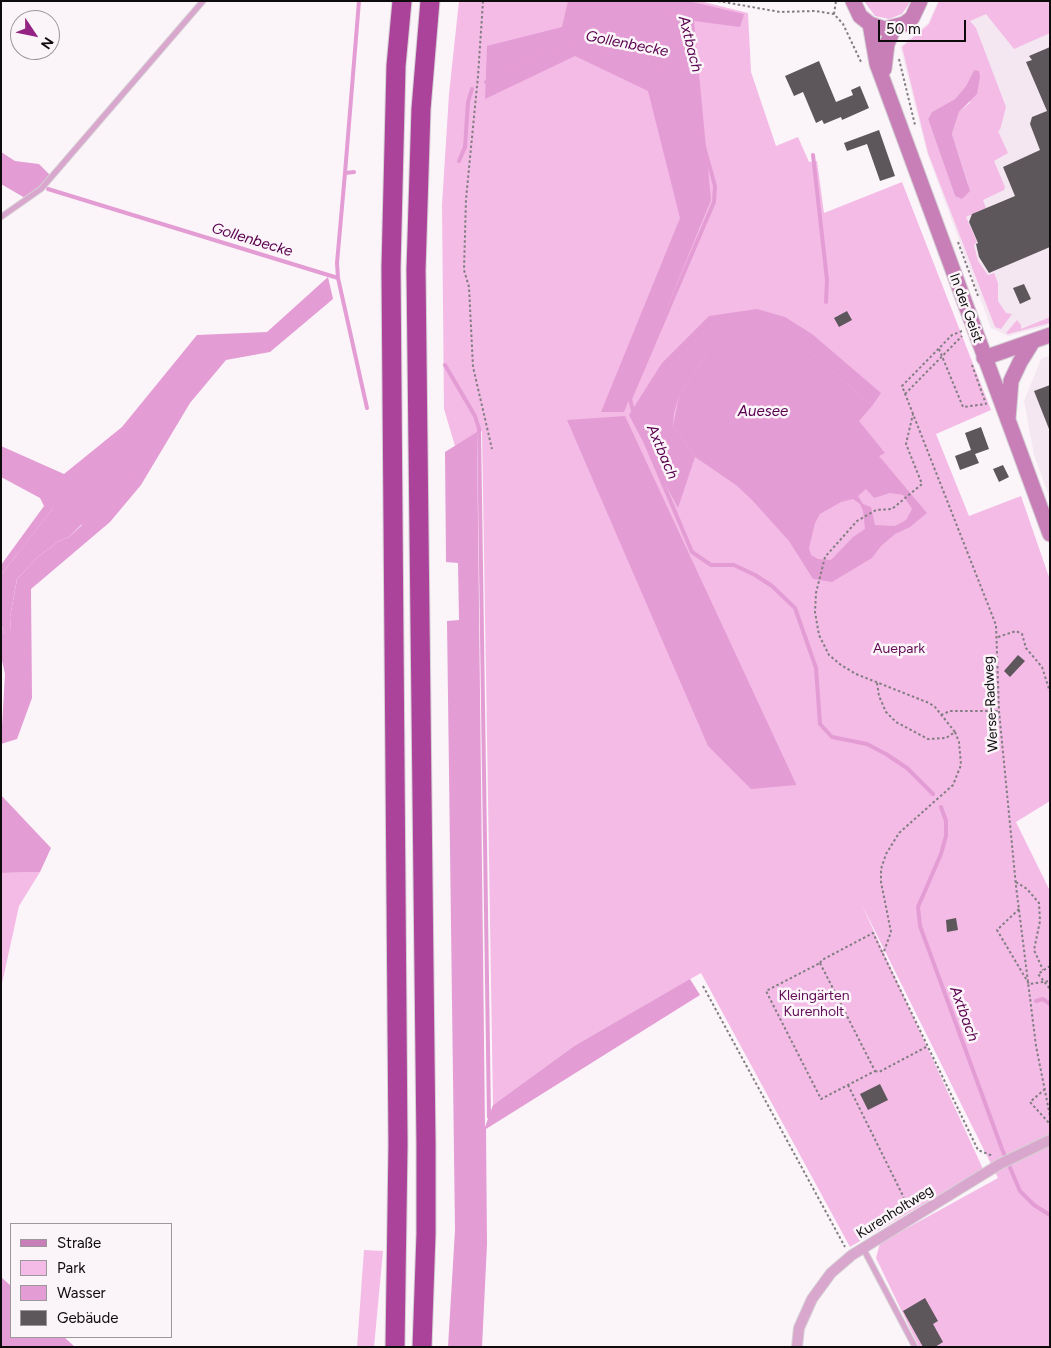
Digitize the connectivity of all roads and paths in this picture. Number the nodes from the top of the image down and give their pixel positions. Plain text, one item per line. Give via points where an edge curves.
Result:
1 (204, 1) edge
2 (402, 1) edge
3 (430, 1) edge
4 (483, 1) edge
5 (718, 1) edge
6 (836, 1) edge
7 (920, 1) edge
8 (845, 6) edge
9 (870, 24) junction
10 (894, 28) junction
11 (853, 44) dead end
12 (884, 81) junction
13 (1, 217) edge
14 (1050, 335) edge
15 (1033, 341) junction
16 (939, 349) junction
17 (942, 356) junction
18 (978, 360) junction
19 (906, 394) junction
20 (913, 414) junction
21 (1008, 424) junction
22 (492, 449) dead end
23 (1050, 534) edge
24 (998, 637) junction
25 (877, 683) junction
26 (1050, 692) edge
27 (999, 711) junction
28 (941, 715) junction
29 (955, 732) junction
30 (1016, 882) junction
31 (1019, 909) junction
32 (883, 954) junction
33 (820, 963) junction
34 (1050, 966) edge
35 (1043, 970) junction
36 (1050, 981) edge
37 (1044, 982) junction
38 (1029, 984) junction
39 (702, 986) dead end
40 (1050, 989) edge
41 (928, 1046) junction
42 (875, 1071) junction
43 (848, 1085) junction
44 (1045, 1089) junction
45 (1050, 1116) edge
46 (1050, 1124) edge
47 (1050, 1140) edge
48 (1000, 1164) junction
49 (913, 1216) junction
50 (863, 1248) junction
51 (848, 1258) junction
52 (395, 1347) edge
53 (422, 1347) edge
54 (797, 1347) edge
55 (915, 1347) edge

1 - 13 lane via 41,189
2 - 52 highway via 394,114 390,268 398,1145
3 - 53 highway via 421,109 416,270 426,1144
4 - 22 path via 466,199 464,270 469,287 473,366
5 - 8 path via 780,12
6 - 8 path
7 - 10 main road via 912,18
8 - 9 main road
8 - 11 path via 843,24
9 - 10 main road
9 - 12 main road, In der Geist via 877,64
10 - 12 main road, In der Geist via 887,44
12 - 18 main road, In der Geist
14 - 15 main road
15 - 18 main road
15 - 21 main road via 1011,381
16 - 17 path
16 - 17 path via 960,331 962,337
16 - 19 path via 902,386
17 - 18 path via 962,407 986,404
17 - 19 path
18 - 21 main road, In der Geist
19 - 20 path, Werse-Radweg
20 - 24 path, Werse-Radweg
20 - 25 path via 906,444 922,484 892,509 876,510 857,521 825,557 816,593 819,635 829,655 856,674
21 - 23 main road, In der Geist
24 - 26 path via 1016,631 1022,634 1026,648 1042,667
24 - 27 path, Werse-Radweg
25 - 28 path via 914,696 935,707
25 - 29 path via 886,712 896,722 928,739 946,738
27 - 28 path via 950,711
27 - 30 path, Werse-Radweg
28 - 29 path
29 - 32 path via 961,765 953,785 899,833 881,869 891,932
30 - 31 path, Werse-Radweg
30 - 35 path via 1039,903 1040,922 1034,950
31 - 38 path, Werse-Radweg
31 - 38 path via 997,930
32 - 33 path via 873,933
32 - 41 path
33 - 42 path
33 - 43 path via 766,991 821,1099
34 - 35 path
35 - 37 path via 1038,974
36 - 37 path
37 - 38 path
37 - 40 path
38 - 44 path, Werse-Radweg
39 - 51 path via 842,1239
41 - 42 path via 879,1072
41 - 48 path via 978,1150 992,1153
42 - 43 path
43 - 49 path
44 - 45 path, Werse-Radweg
44 - 46 path via 1030,1102
47 - 48 street, Kurenholtweg
48 - 49 street, Kurenholtweg
49 - 50 street, Kurenholtweg
50 - 51 street, Kurenholtweg
50 - 55 lane
51 - 54 street, Kurenholtweg via 831,1273 812,1299 798,1328

